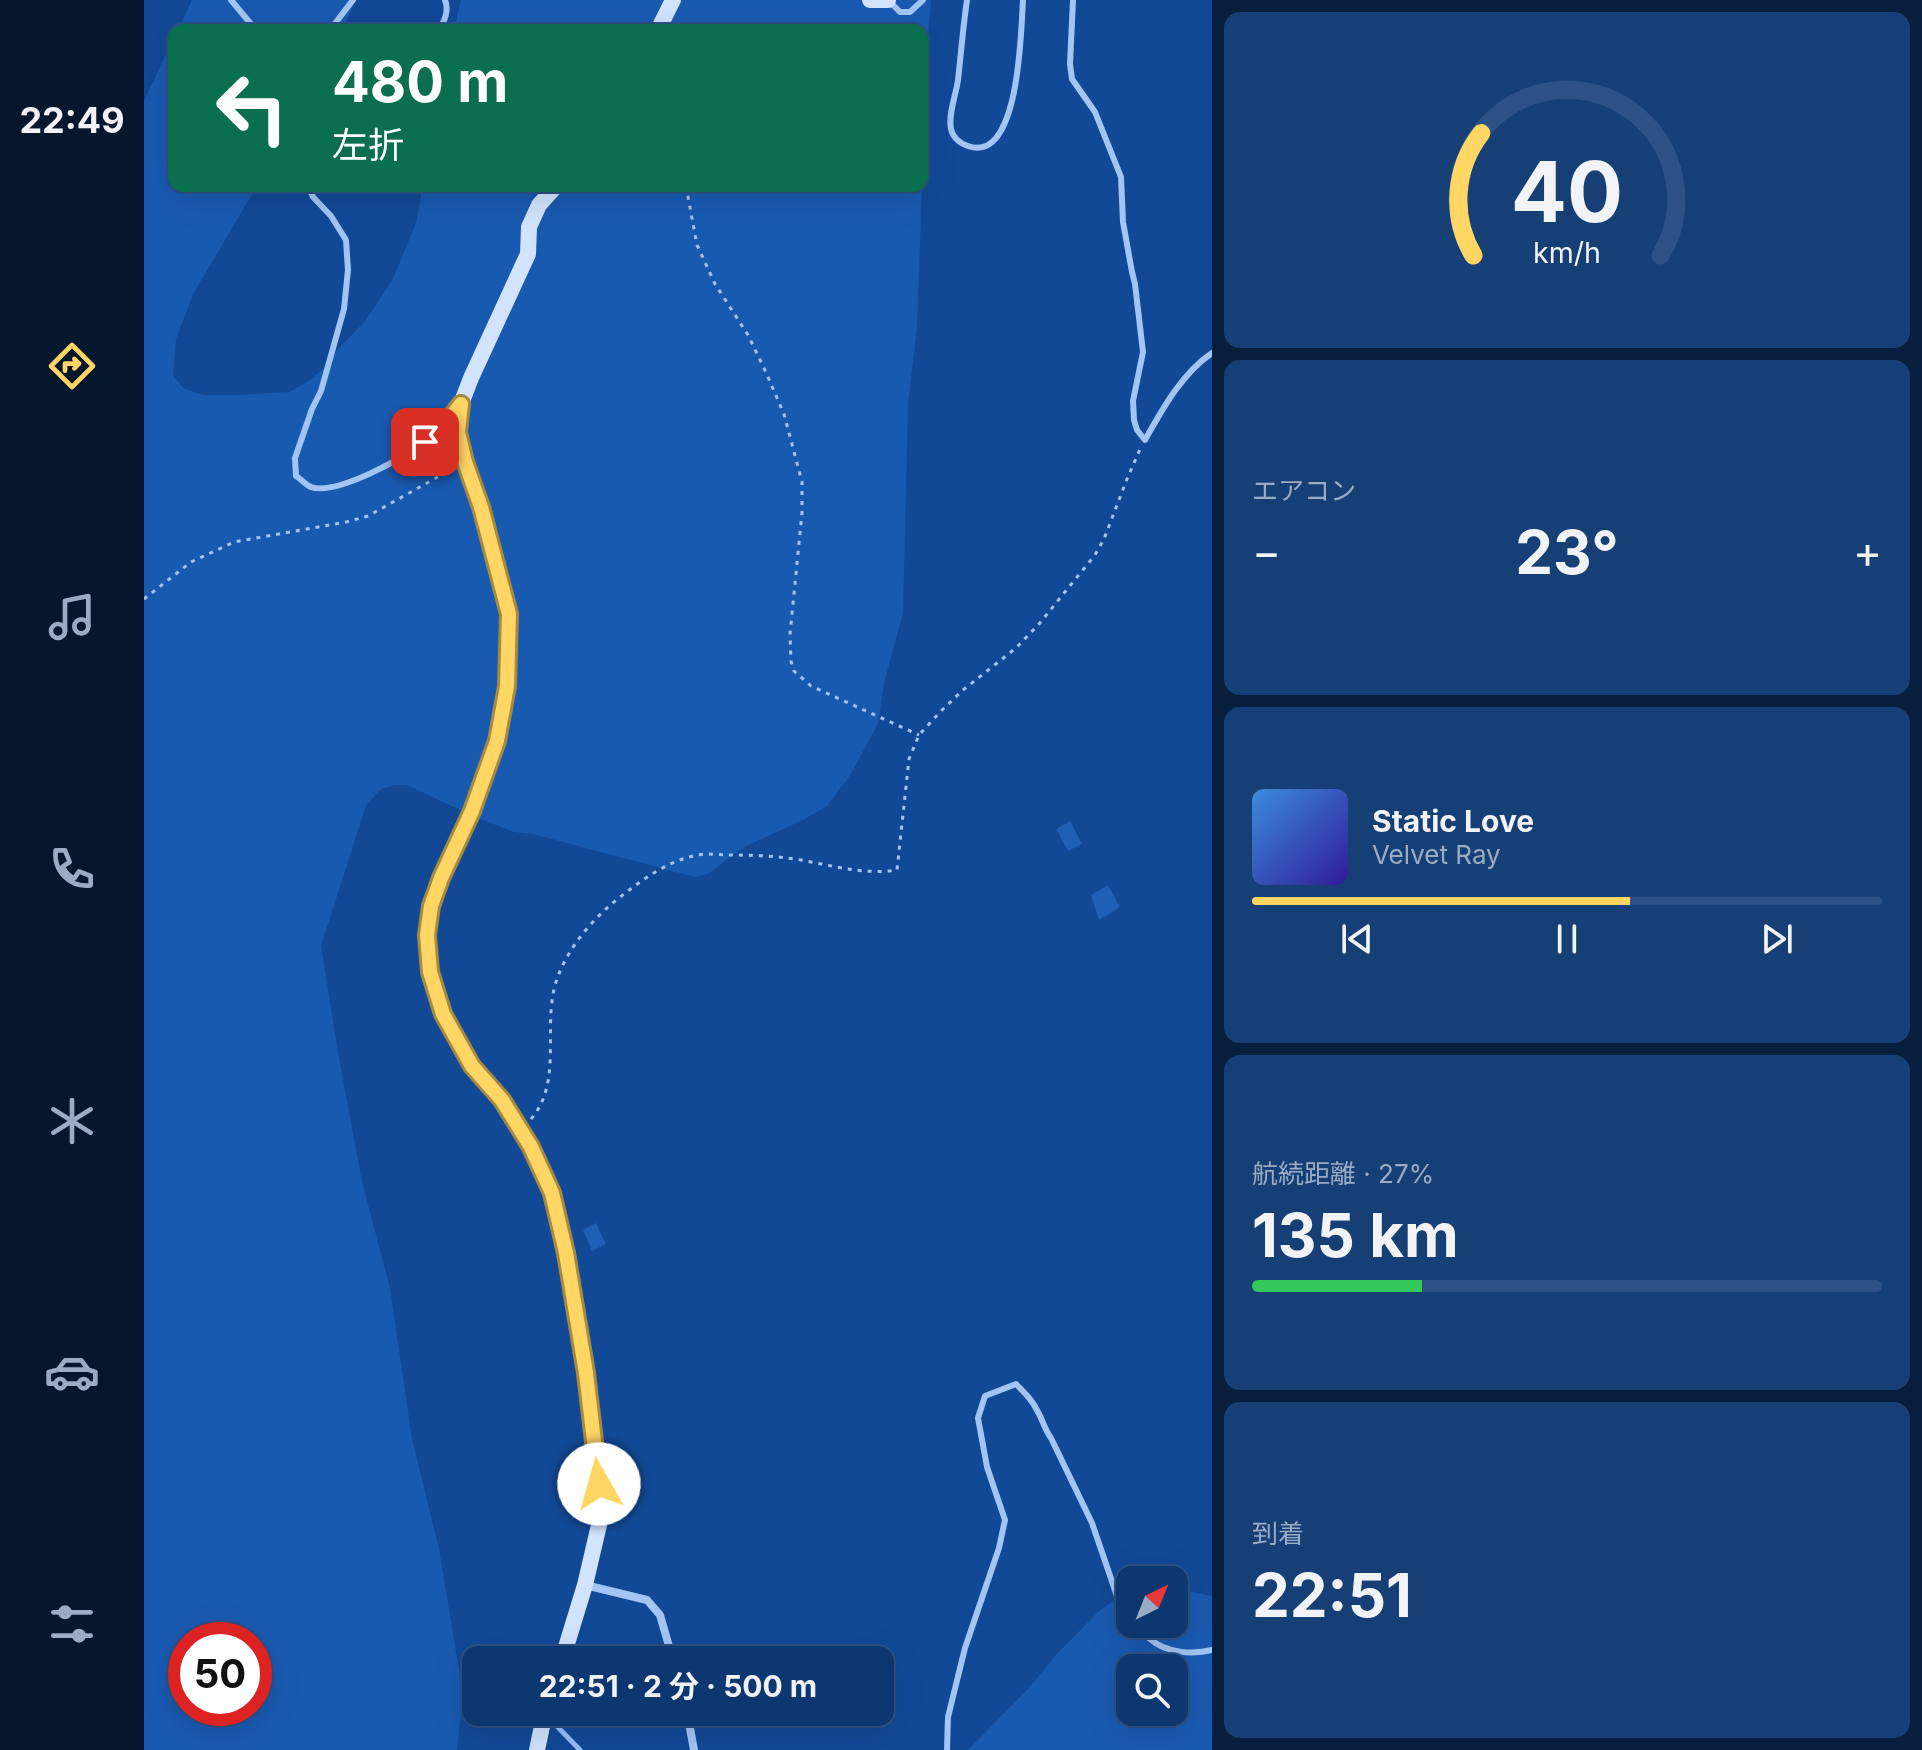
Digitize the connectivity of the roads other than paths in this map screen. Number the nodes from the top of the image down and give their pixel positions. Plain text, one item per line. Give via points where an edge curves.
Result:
1 (231, 0) edge
2 (353, 0) edge
3 (445, 0) edge
4 (673, 0) edge
5 (870, 0) edge
6 (888, 0) edge
7 (923, 0) edge
8 (967, 0) edge
9 (1023, 0) edge
10 (1073, 0) edge
11 (251, 24) edge
12 (335, 24) edge
13 (443, 24) edge
14 (661, 24) edge
15 (311, 192) edge
16 (551, 192) edge
17 (1212, 353) edge
18 (461, 404) junction
19 (585, 1585) junction
20 (1116, 1593) edge
21 (1150, 1638) edge
22 (566, 1646) edge
23 (669, 1646) edge
24 (1212, 1650) edge
25 (542, 1726) edge
26 (690, 1726) edge
27 (537, 1750) edge
28 (694, 1750) edge
29 (947, 1750) edge

1 - 11 lane
2 - 12 lane
3 - 13 lane
4 - 14 main road
5 - 6 main road
6 - 7 lane via 900,12 910,12
8 - 9 lane via 950,124 952,134 971,148 981,148 1001,131 1012,104
10 - 17 lane via 1072,79 1095,112 1121,177 1143,352 1134,420 1145,440 1189,374
15 - 18 lane via 346,240 348,270 344,309 295,458 296,476 323,489 348,483 425,442
16 - 18 main road via 529,227 528,254
18 - 19 main road via 458,432 509,614 507,686 497,741 431,906 430,972 443,1014 472,1066 502,1100 531,1147 552,1193 586,1373 602,1512
19 - 22 main road
19 - 23 street via 647,1600 660,1615
20 - 29 lane via 1092,1523 1028,1395 1016,1384 985,1396 978,1418 1005,1520 965,1648 948,1717
21 - 24 lane via 1178,1652
25 - 27 main road
26 - 28 street

